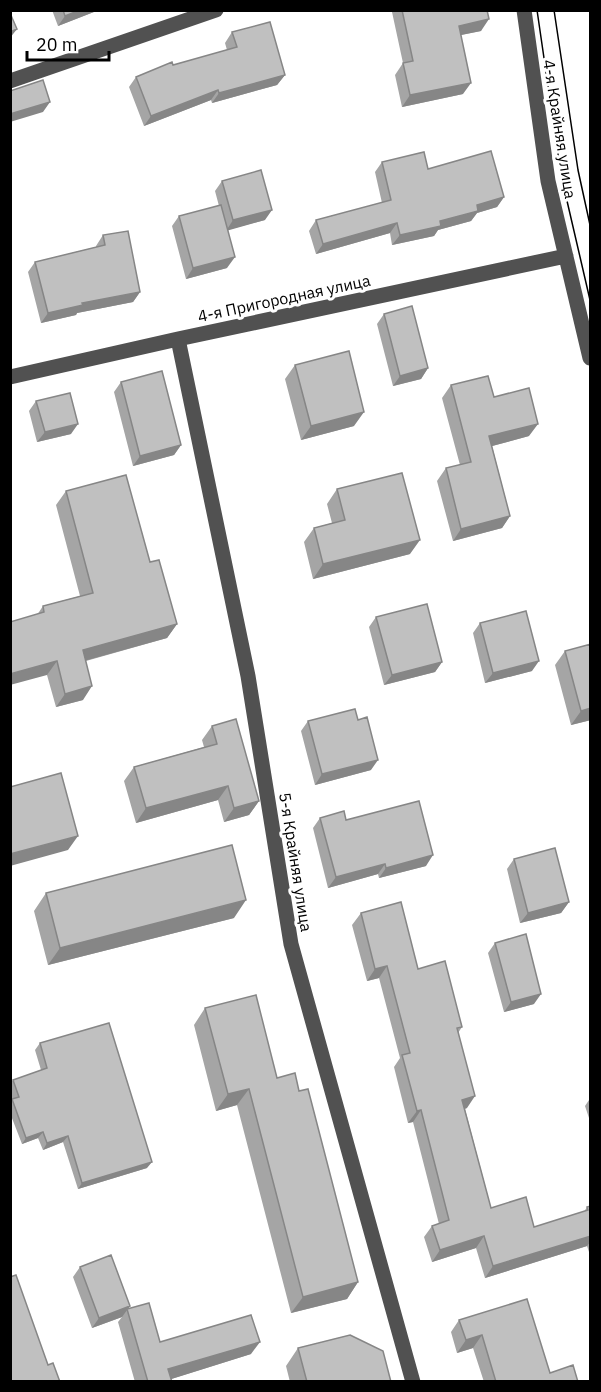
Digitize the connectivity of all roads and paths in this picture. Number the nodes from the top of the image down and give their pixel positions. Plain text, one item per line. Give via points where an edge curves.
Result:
1 (216, 10) edge
2 (524, 10) edge
3 (10, 81) edge
4 (566, 256) junction
5 (178, 339) junction
6 (591, 358) edge
7 (10, 377) edge
8 (413, 1382) edge

1 - 3 street
2 - 4 street, 4-я Крайняя улица via 548,181
4 - 5 street, 4-я Пригородная улица
4 - 6 street, 4-я Крайняя улица
5 - 7 street, 4-я Пригородная улица
5 - 8 street, 5-я Крайняя улица via 248,676 291,944

